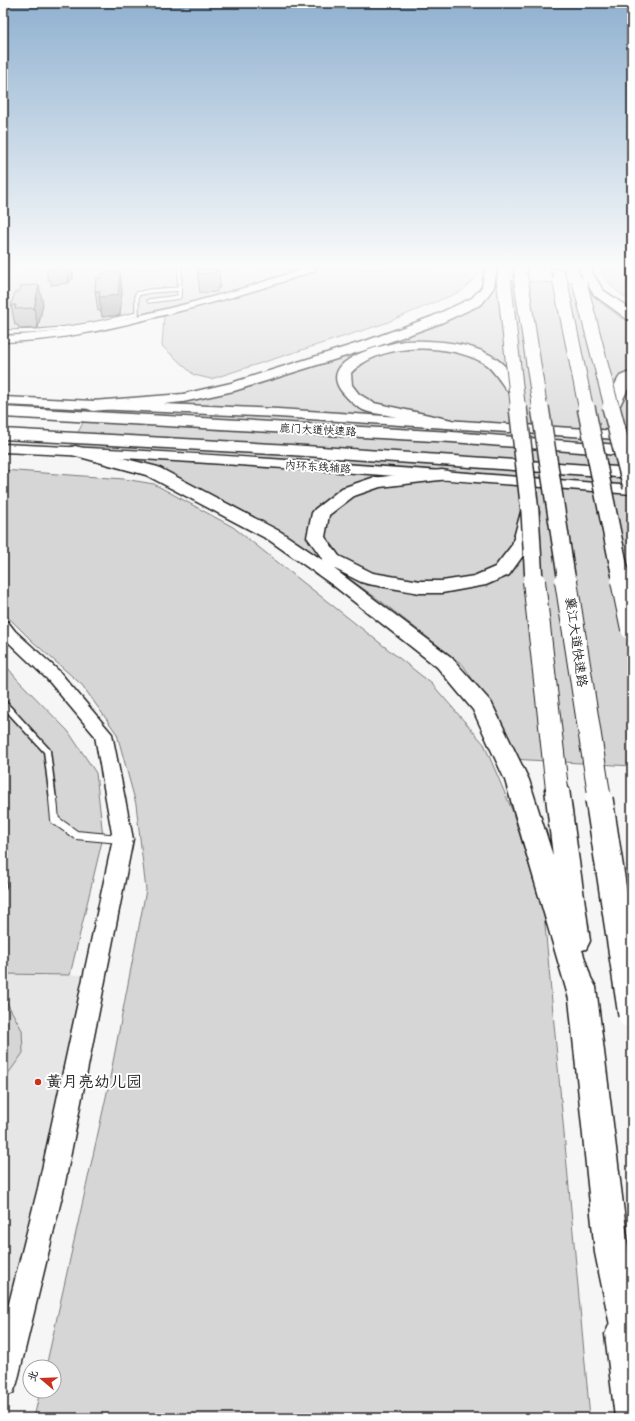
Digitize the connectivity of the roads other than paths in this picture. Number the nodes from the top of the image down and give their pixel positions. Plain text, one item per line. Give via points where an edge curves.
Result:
1 (55, 335) edge
2 (395, 335) edge
3 (511, 335) edge
4 (517, 335) edge
5 (571, 335) edge
6 (594, 335) edge
7 (3, 338) edge
8 (632, 375) edge
9 (515, 390) junction
10 (3, 401) edge
11 (612, 405) junction
12 (93, 406) junction
13 (3, 412) edge
14 (447, 423) junction
15 (632, 436) edge
16 (4, 446) edge
17 (75, 451) junction
18 (632, 451) edge
19 (632, 473) edge
20 (442, 475) junction
21 (632, 489) edge
22 (530, 512) junction
23 (3, 625) edge
24 (632, 629) edge
25 (3, 703) edge
26 (123, 839) junction
27 (584, 1001) junction
28 (632, 1015) edge
29 (612, 1253) junction
30 (10, 1323) edge
31 (632, 1345) edge
32 (3, 1383) edge
33 (631, 1418) edge

1 - 7 street
2 - 12 highway via 234,387 182,398
3 - 9 highway, bridge
4 - 28 highway, 襄江大道快速路, bridge
5 - 24 highway, bridge
6 - 11 highway, bridge
8 - 11 highway via 625,379
9 - 14 highway via 502,370 488,359 449,347 412,344 388,348 356,360 344,372 345,386 354,397 369,407
9 - 22 highway, bridge
10 - 12 main road
11 - 21 highway, bridge
12 - 14 main road
13 - 18 highway, 鹿门大道快速路 via 445,436
14 - 15 main road
16 - 17 main road, 内环东线辅路
16 - 19 highway, 鹿门大道快速路 via 291,450
17 - 20 main road, 内环东线辅路
17 - 27 highway via 152,471 275,536 347,587 444,662 483,707 516,780
20 - 21 main road, 内环东线辅路
20 - 22 highway via 378,482 348,492 321,514 316,537 332,560 368,578 420,587 442,587 479,581 502,570 521,546
22 - 27 highway, bridge via 535,602
23 - 26 street via 9,634 53,675 103,734
25 - 26 lane via 47,751 55,820 76,835
26 - 30 street via 51,1188
27 - 29 highway
29 - 31 highway
29 - 33 main road
30 - 32 street

